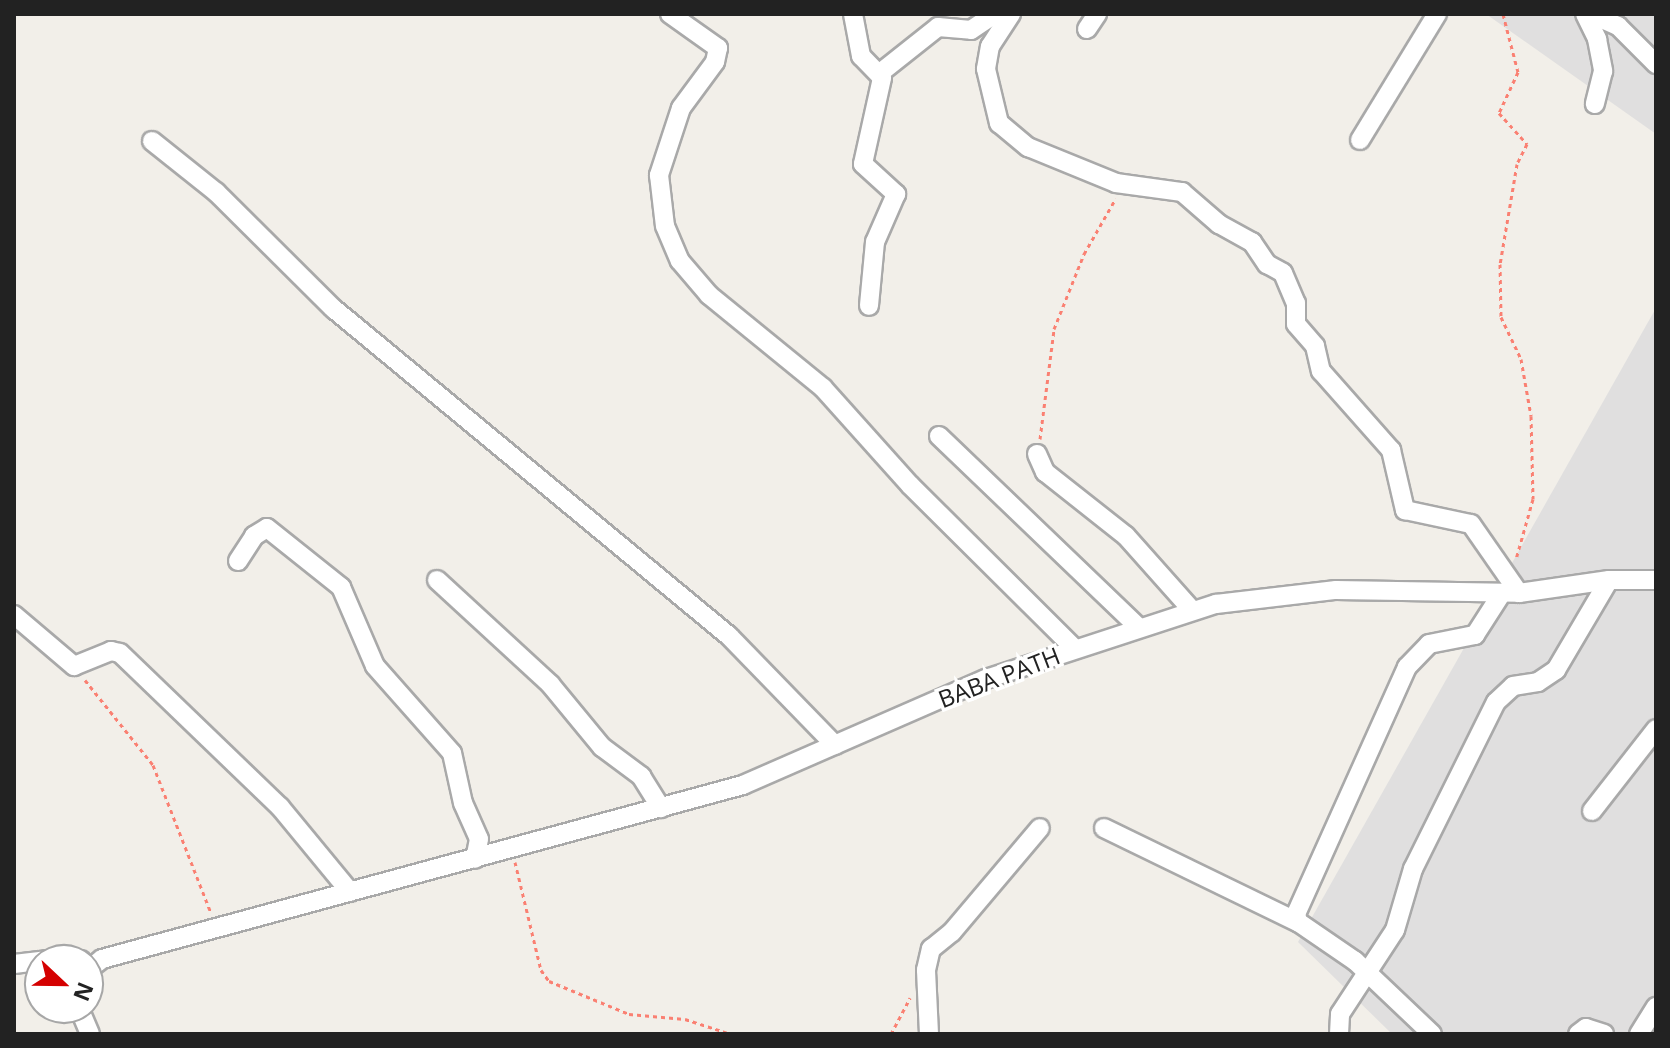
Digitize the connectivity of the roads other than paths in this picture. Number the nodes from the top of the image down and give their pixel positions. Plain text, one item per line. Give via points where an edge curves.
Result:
1 (670, 14) edge
2 (853, 14) edge
3 (995, 14) edge
4 (1011, 14) edge
5 (1437, 14) edge
6 (1588, 14) edge
7 (1656, 64) edge
8 (880, 73) junction
9 (1595, 104) dead end
10 (1360, 140) dead end
11 (152, 141) dead end
12 (869, 306) dead end
13 (939, 436) dead end
14 (1037, 454) road end
15 (238, 561) dead end
16 (437, 580) dead end
17 (1609, 580) junction
18 (1656, 580) edge
19 (1510, 588) junction
20 (1192, 610) junction
21 (14, 615) edge
22 (1138, 627) junction
23 (1074, 648) junction
24 (1656, 729) edge
25 (835, 745) junction
26 (661, 808) junction
27 (1592, 811) dead end
28 (1040, 828) dead end
29 (1104, 828) dead end
30 (475, 859) junction
31 (357, 891) junction
32 (1298, 922) junction
33 (104, 959) edge
34 (1367, 972) junction
35 (1656, 1007) edge
36 (929, 1034) edge
37 (1339, 1034) edge
38 (1432, 1034) edge
39 (1578, 1034) edge
40 (1604, 1034) edge
41 (1639, 1034) edge

1 - 23 street via 718,48 715,62 681,108 661,166 665,226 680,261 709,295 823,388 910,485
2 - 8 street via 861,56
3 - 8 street via 971,30 938,27
4 - 19 street via 990,46 986,69 999,123 1028,147 1124,185 1182,192 1219,224 1245,237 1267,264 1279,269 1296,303 1296,324 1313,342 1321,371 1391,450 1405,510 1467,521
5 - 10 street
6 - 7 street via 1618,26
6 - 9 street via 1603,71
8 - 12 street via 863,164 896,194 875,242
11 - 25 street via 216,192 334,309 729,636
13 - 22 street
14 - 20 street via 1045,472 1131,541
15 - 30 street via 254,536 267,528 341,587 375,666 452,753 463,803 479,839
16 - 26 street via 550,684 602,747 641,776
17 - 18 street, BABA PATH
17 - 19 street, BABA PATH
17 - 34 street via 1556,670 1538,682 1513,686 1496,702 1413,869 1395,930
19 - 20 street, BABA PATH via 1336,590
19 - 32 street via 1475,635 1429,644 1407,667 1299,901
20 - 22 street, BABA PATH
21 - 31 street via 74,666 111,651 120,653 280,807
22 - 23 street, BABA PATH
23 - 25 street, BABA PATH via 974,684
24 - 27 street
25 - 26 street, BABA PATH via 743,785
26 - 30 street, BABA PATH
28 - 36 street via 952,932 931,949 926,970
29 - 32 street
30 - 31 street, BABA PATH
31 - 33 street, BABA PATH
32 - 34 street
34 - 37 street via 1340,1014
34 - 38 street
35 - 41 street
39 - 40 street via 1586,1028

